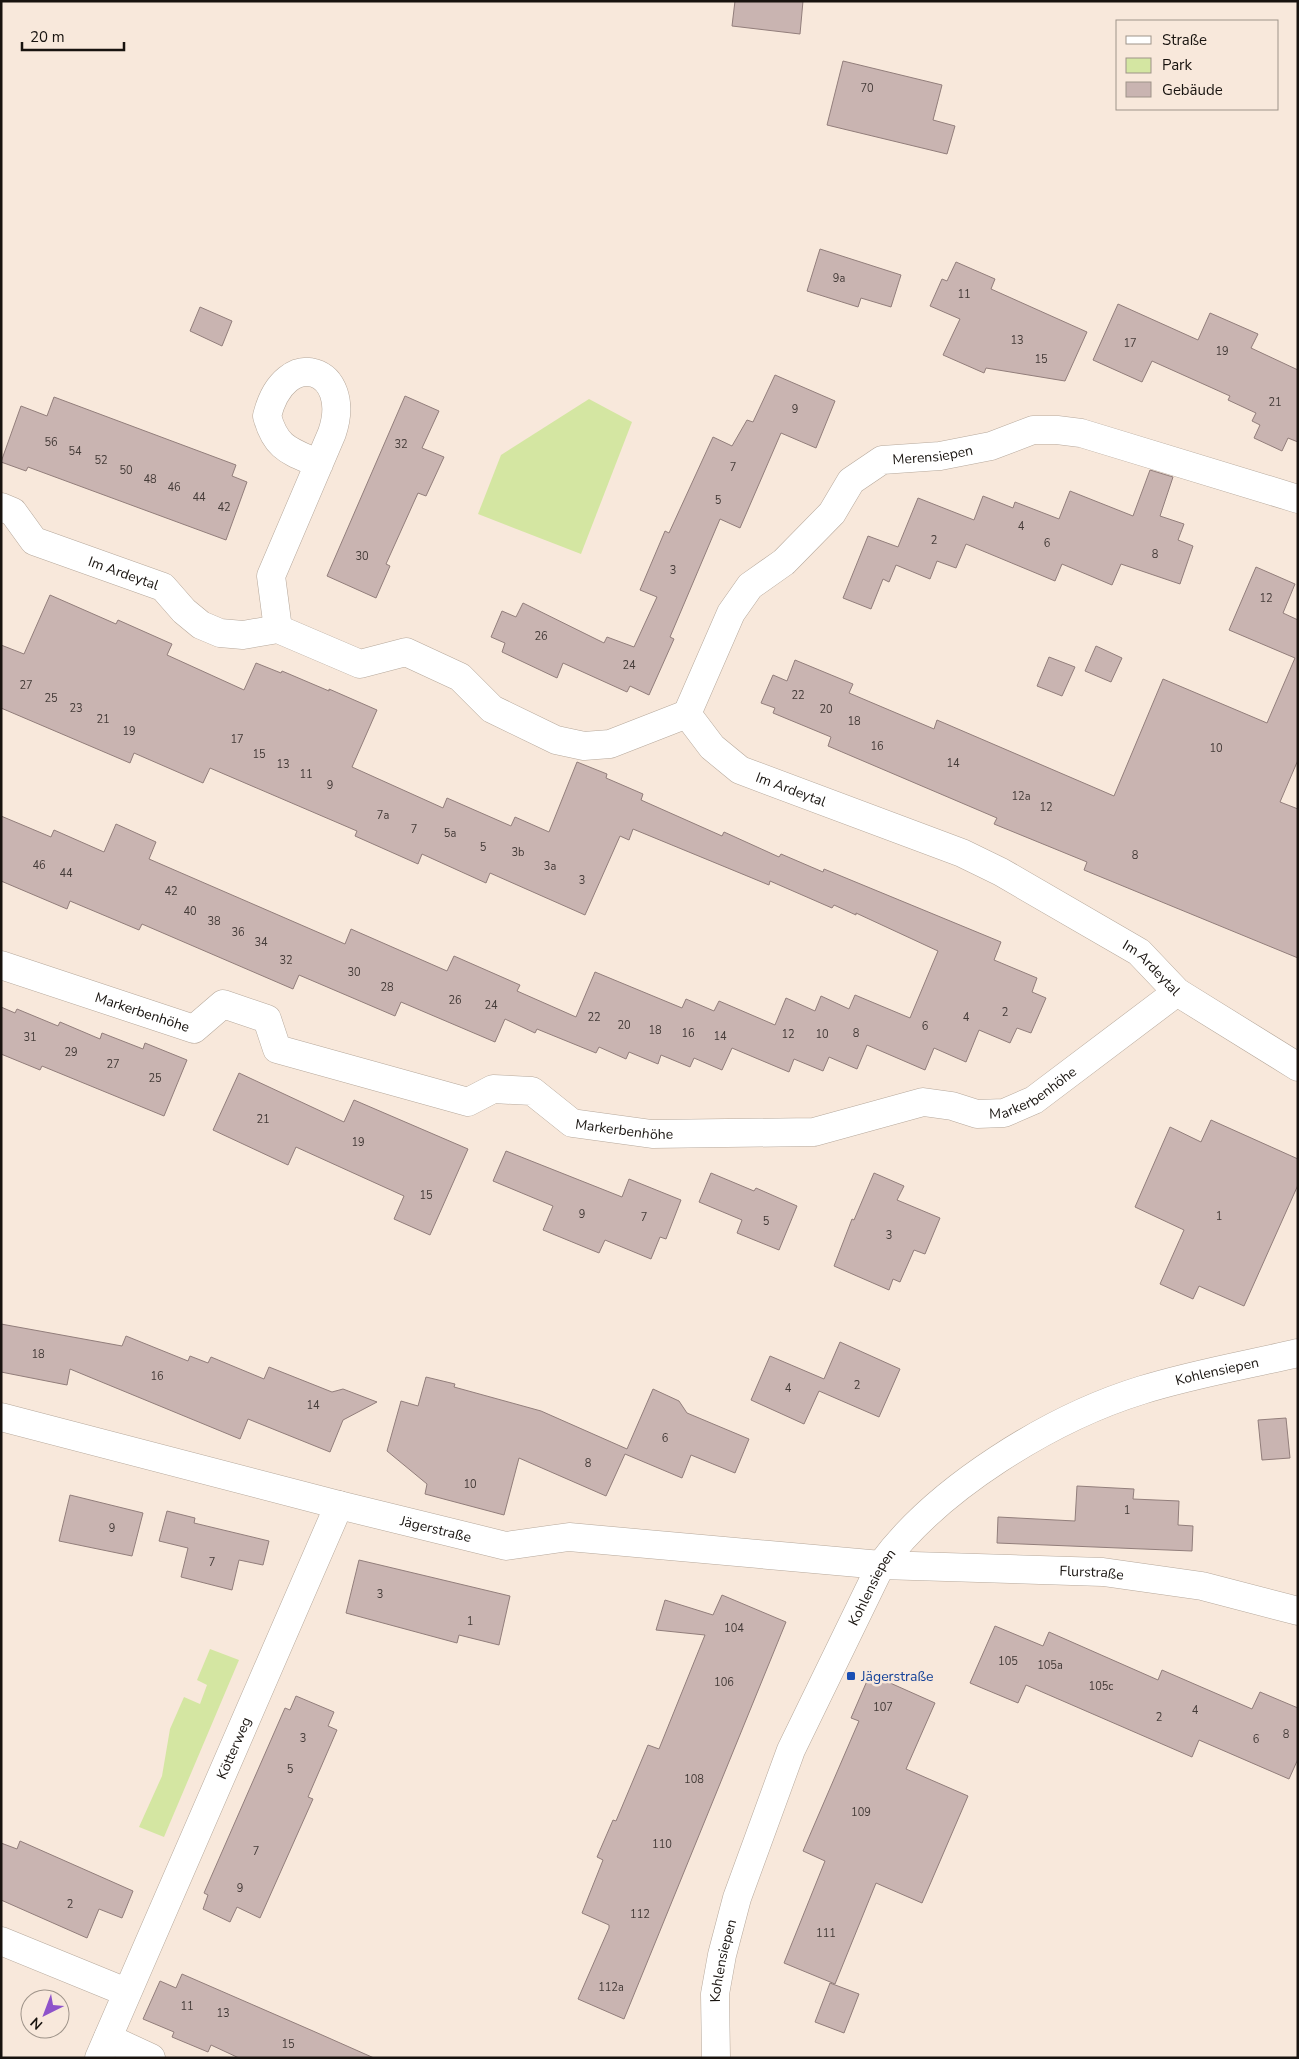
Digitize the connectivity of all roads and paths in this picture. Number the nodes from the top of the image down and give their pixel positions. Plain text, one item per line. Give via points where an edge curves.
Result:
1 (319, 464) dead end
2 (1298, 499) edge
3 (1, 507) edge
4 (278, 629) junction
5 (687, 714) junction
6 (1, 965) edge
7 (1178, 992) junction
8 (1298, 1067) edge
9 (1298, 1353) edge
10 (1, 1417) edge
11 (339, 1505) junction
12 (881, 1566) junction
13 (1298, 1611) edge
14 (1, 1941) edge
15 (126, 1992) junction
16 (104, 2048) edge
17 (151, 2058) edge
18 (716, 2058) edge

1 - 4 street via 271,576
2 - 5 street, Merensiepen via 1139,449 1058,430 1033,430 991,446 940,456 882,460 851,480 832,513 784,562 750,586 739,600
3 - 4 street, Im Ardeytal via 13,512 34,541 163,587 201,625 231,634
4 - 5 street, Im Ardeytal via 360,664 406,652 460,677 492,709 556,740 584,746 610,744
5 - 7 street, Im Ardeytal via 712,747 740,770 962,853 1001,872 1139,952
6 - 7 street, Markerbenhöhe via 194,1029 223,1004 267,1019 277,1049 468,1102 493,1089 532,1091 572,1123 652,1134 814,1132 923,1102 977,1114 1004,1113 1034,1100
7 - 8 street, Im Ardeytal
9 - 12 street, Kohlensiepen via 1142,1390 1051,1429 983,1471 940,1503 903,1537
10 - 11 street, Jägerstraße
11 - 12 street, Jägerstraße via 506,1546 569,1537
11 - 15 street, Kötterweg
12 - 13 street, Flurstraße via 1062,1570 1155,1577
12 - 18 street, Kohlensiepen via 791,1750 738,1898 715,1994
14 - 15 street
15 - 16 street, Kötterweg
16 - 17 street, Kötterweg

